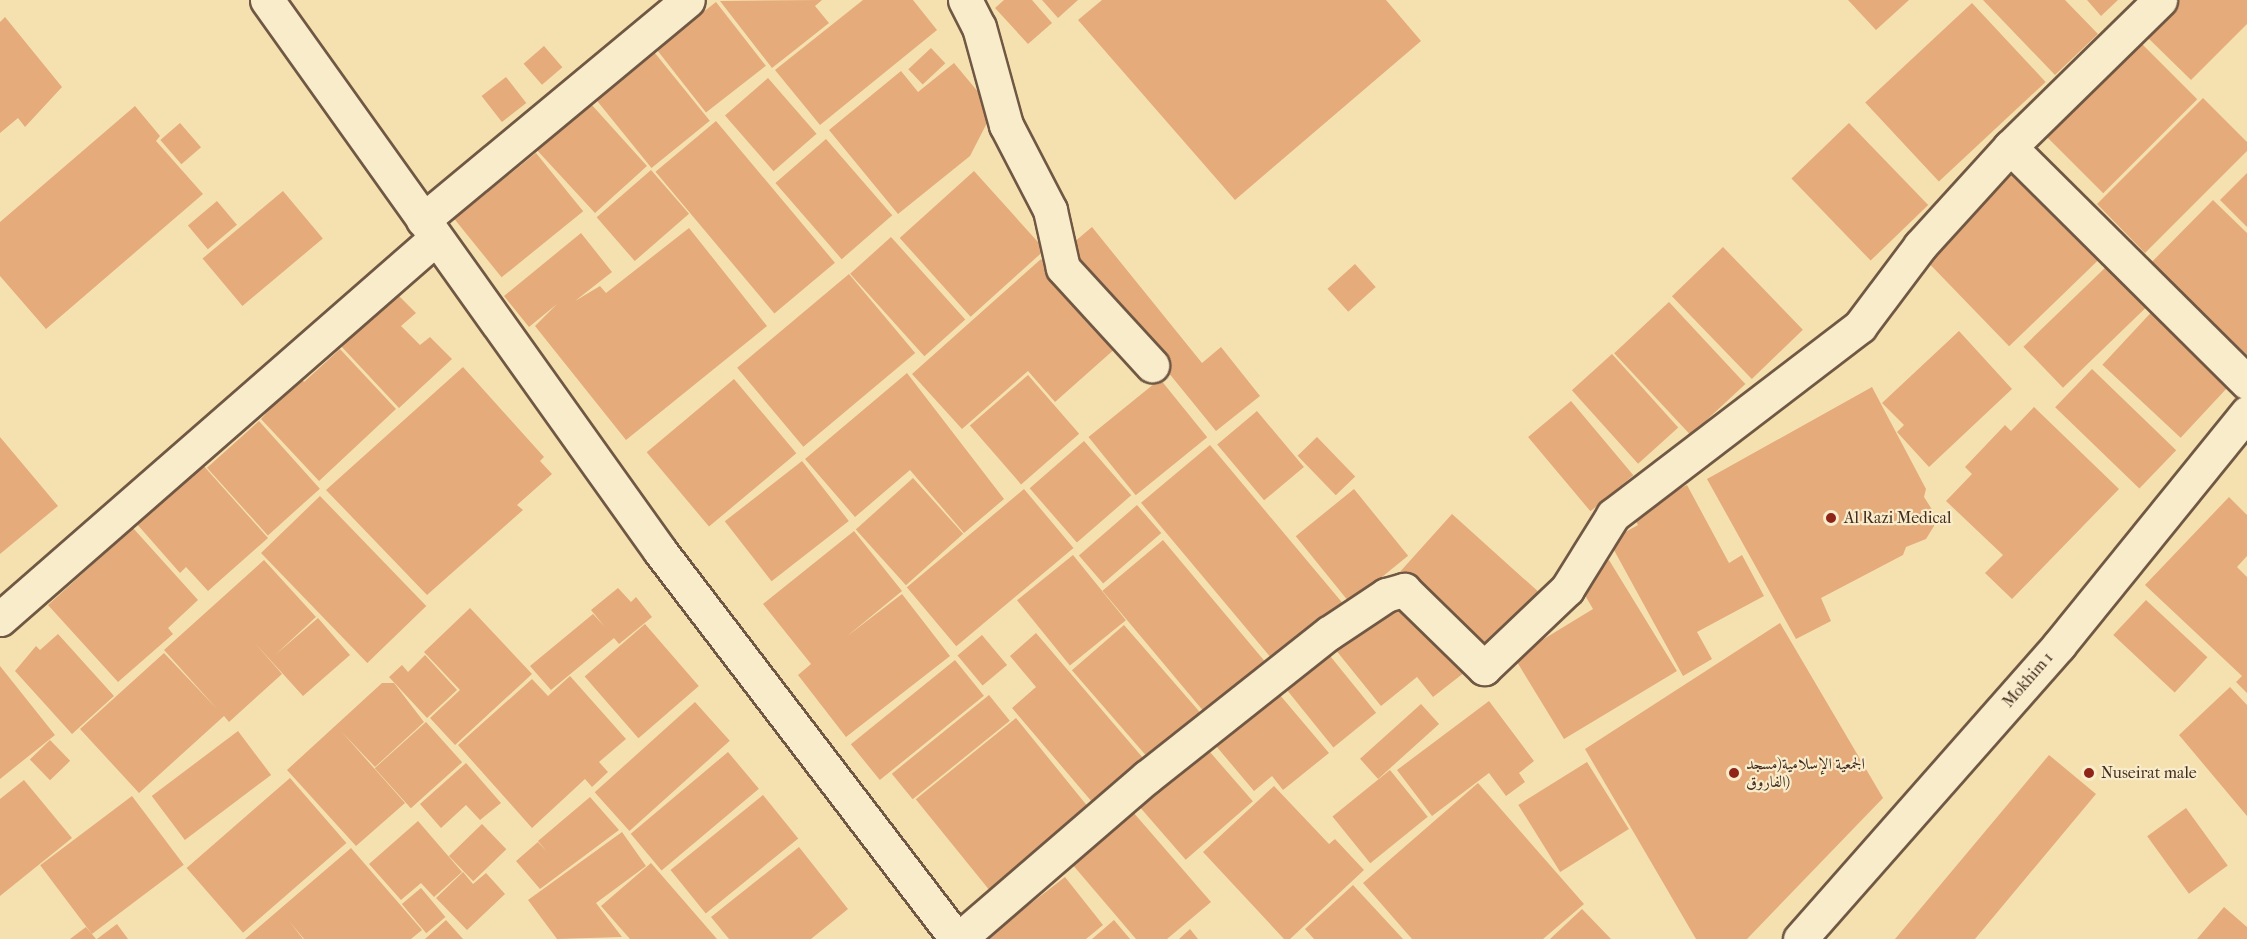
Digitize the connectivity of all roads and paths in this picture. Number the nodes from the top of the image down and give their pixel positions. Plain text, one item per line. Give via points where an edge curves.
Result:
1 (267, 0) edge
2 (688, 0) edge
3 (965, 0) edge
4 (2160, 0) edge
5 (2010, 147) junction
6 (430, 229) junction
7 (1152, 365) dead end
8 (2247, 382) edge
9 (2247, 413) edge
10 (0, 619) edge
11 (958, 939) edge
12 (1800, 939) edge

1 - 6 street
2 - 6 street
3 - 7 street via 980,27 1006,126 1050,210 1063,268
4 - 5 street
5 - 8 street
5 - 11 street via 1920,246 1860,326 1613,515 1567,589 1484,668 1404,590 1386,595 1329,633 1147,777
6 - 10 street
6 - 11 street via 660,550
9 - 12 street, Mokhim 1 via 2059,645

